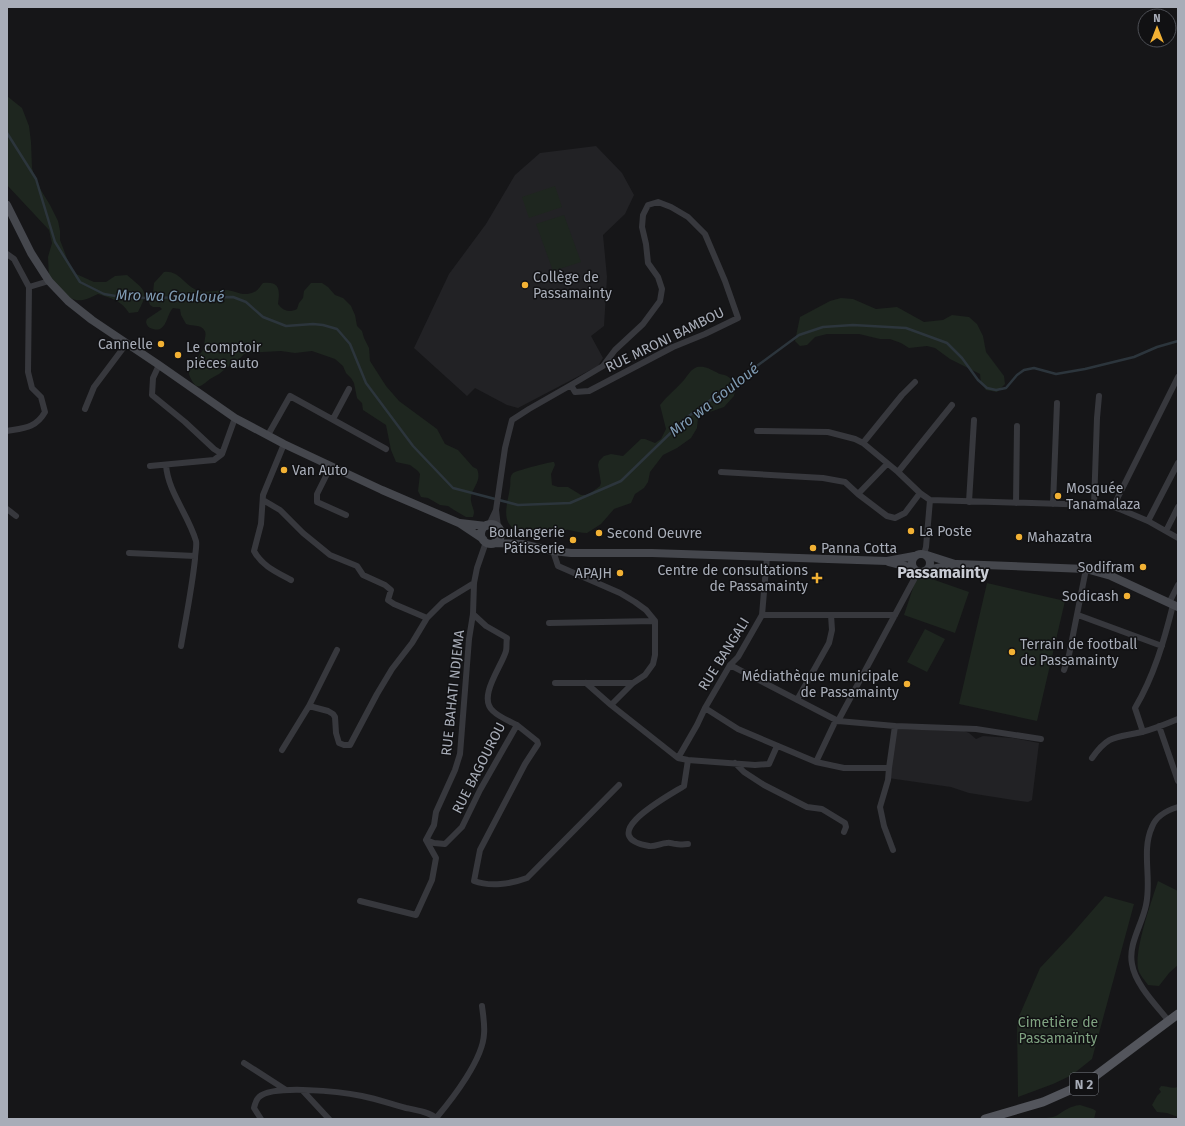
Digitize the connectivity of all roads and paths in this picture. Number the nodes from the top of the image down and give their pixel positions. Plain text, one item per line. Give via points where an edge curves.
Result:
1 (8, 207) edge
2 (7, 254) edge
3 (49, 281) junction
4 (29, 287) junction
5 (127, 343) junction
6 (159, 365) junction
7 (1178, 377) edge
8 (915, 382) dead end
9 (571, 386) junction
10 (349, 389) dead end
11 (1099, 396) dead end
12 (1057, 403) dead end
13 (952, 405) dead end
14 (85, 408) dead end
15 (235, 418) junction
16 (333, 419) junction
17 (974, 420) dead end
18 (1018, 426) dead end
19 (7, 431) edge
20 (757, 431) dead end
21 (268, 435) junction
22 (863, 443) junction
23 (284, 444) junction
24 (386, 449) dead end
25 (222, 454) junction
26 (887, 464) junction
27 (1178, 464) edge
28 (166, 465) junction
29 (150, 466) dead end
30 (331, 466) junction
31 (721, 472) dead end
32 (898, 472) junction
33 (920, 493) junction
34 (858, 494) junction
35 (263, 500) junction
36 (930, 500) junction
37 (969, 502) junction
38 (1016, 503) junction
39 (1053, 504) junction
40 (1094, 505) junction
41 (1113, 507) junction
42 (1178, 507) edge
43 (7, 509) edge
44 (496, 510) junction
45 (346, 515) dead end
46 (16, 516) dead end
47 (1148, 521) junction
48 (459, 523) junction
49 (488, 526) junction
50 (499, 530) junction
51 (1166, 531) junction
52 (1178, 538) edge
53 (488, 542) junction
54 (522, 544) junction
55 (553, 551) junction
56 (129, 553) dead end
57 (925, 555) junction
58 (195, 556) junction
59 (914, 556) junction
60 (767, 557) junction
61 (887, 561) junction
62 (957, 564) junction
63 (1086, 568) junction
64 (915, 570) junction
65 (927, 570) junction
66 (291, 580) dead end
67 (474, 583) junction
68 (1178, 584) edge
69 (1174, 605) edge
70 (473, 614) junction
71 (762, 614) junction
72 (831, 615) junction
73 (896, 615) junction
74 (1078, 615) junction
75 (427, 618) junction
76 (655, 621) junction
77 (549, 623) dead end
78 (181, 646) dead end
79 (1162, 646) junction
80 (337, 650) dead end
81 (730, 665) junction
82 (1064, 670) dead end
83 (633, 682) junction
84 (555, 683) dead end
85 (586, 683) junction
86 (797, 700) junction
87 (611, 705) junction
88 (309, 706) junction
89 (705, 708) junction
90 (1178, 719) edge
91 (838, 721) junction
92 (517, 725) junction
93 (895, 726) junction
94 (1159, 726) junction
95 (1143, 732) junction
96 (1041, 739) dead end
97 (778, 746) junction
98 (282, 750) dead end
99 (678, 758) junction
100 (1092, 758) dead end
101 (688, 760) junction
102 (816, 762) junction
103 (735, 763) junction
104 (889, 768) junction
105 (1178, 781) edge
106 (619, 785) dead end
107 (1178, 807) edge
108 (844, 832) dead end
109 (426, 840) junction
110 (688, 844) dead end
111 (892, 850) dead end
112 (360, 901) dead end
113 (482, 1006) dead end
114 (1178, 1014) edge
115 (1168, 1020) junction
116 (244, 1063) dead end
117 (286, 1090) junction
118 (303, 1091) junction
119 (437, 1118) edge
120 (261, 1119) edge
121 (329, 1119) edge
122 (985, 1119) edge

1 - 3 main road via 31,253
2 - 4 street via 14,259
3 - 4 street
3 - 5 main road via 68,302
4 - 19 street via 28,372 32,388 41,397 45,412 33,425
5 - 6 main road
5 - 14 street via 94,386
6 - 15 main road
6 - 25 street via 153,378 152,396
7 - 41 street
8 - 22 street
9 - 9 street, RUE MRONI BAMBOU via 575,392 589,391 738,318 705,234 688,217 658,202 648,205 643,215 642,227 648,263 658,277 662,289 660,301 643,324 615,350 603,366
9 - 44 street via 512,420
10 - 16 street
11 - 40 street
12 - 39 street
13 - 32 street
15 - 21 main road
15 - 25 street
16 - 21 street via 290,396
16 - 24 street
17 - 37 street
18 - 38 street
20 - 22 street via 828,432
21 - 23 main road
22 - 26 street
23 - 30 main road
23 - 35 street
25 - 28 street via 214,460
26 - 32 street
26 - 34 street
27 - 47 street
28 - 29 street
28 - 58 street via 173,492 190,524 196,542
30 - 45 street via 316,494 317,502
30 - 48 main road
31 - 34 street via 823,478 845,482
32 - 33 street
33 - 34 street via 906,513 895,518 887,516
33 - 36 street
35 - 66 street via 261,524 254,551 258,559 269,568
35 - 75 street via 280,510 330,555 360,569 363,576 385,585 391,590 388,600
36 - 37 street
36 - 57 street
37 - 38 street
38 - 39 street
39 - 40 street
40 - 41 street
41 - 47 street
42 - 51 street
43 - 46 street
44 - 49 street
44 - 50 street
47 - 51 street
48 - 49 main road
48 - 53 main road
49 - 50 main road via 494,525
49 - 53 main road via 482,534
50 - 53 main road via 499,540
50 - 54 main road
51 - 52 street
53 - 54 main road
53 - 67 street, RUE BAHATI NDJEMA via 477,568
54 - 55 main road
55 - 60 main road
55 - 76 street via 558,566 635,602
56 - 58 street
57 - 59 main road
57 - 62 main road
57 - 65 main road via 930,561
58 - 78 street via 193,583
59 - 61 main road
59 - 64 main road via 911,562
60 - 61 main road
60 - 71 street, RUE BANGALI
61 - 64 main road
62 - 63 main road
62 - 65 main road
63 - 69 main road via 1111,576
63 - 74 street
64 - 65 main road
64 - 73 street
67 - 70 street, RUE BAHATI NDJEMA
67 - 75 street via 443,602
68 - 69 street
69 - 79 street
70 - 92 street, RUE BAGOUROU via 486,626 507,638 506,650 488,690 488,704 492,711
70 - 109 street, RUE BAHATI NDJEMA via 460,754
71 - 72 street
71 - 81 street, RUE BANGALI via 738,657
72 - 73 street
72 - 86 street via 830,644
73 - 91 street
74 - 79 street
74 - 82 street via 1070,655
75 - 88 street via 412,644 392,669 350,744 344,746 339,743 333,714
76 - 77 street
76 - 83 street via 653,664 645,675
79 - 95 street via 1145,691 1135,708
80 - 88 street
81 - 86 street
81 - 89 street, RUE BANGALI
83 - 85 street
83 - 87 street
84 - 85 street
85 - 87 street
86 - 91 street
87 - 99 street
88 - 98 street
89 - 97 street via 738,728
89 - 99 street, RUE BANGALI
90 - 94 street
91 - 93 street
91 - 102 street via 835,722
92 - 106 street via 538,744 480,850 474,881 500,884 527,878
92 - 109 street, RUE BAGOUROU via 462,827 444,844
93 - 96 street via 976,729
93 - 104 street
94 - 95 street
94 - 105 street
95 - 100 street via 1124,734 1107,741
97 - 102 street
97 - 103 street via 769,764
99 - 101 street
101 - 103 street
101 - 110 street via 684,786 648,808 629,828 628,835 640,843 651,846 668,842
102 - 104 street via 844,768
103 - 108 street via 764,785 807,807 822,809 845,823
104 - 111 street via 880,807
107 - 115 street via 1161,815 1152,825 1147,840 1149,883 1146,906 1132,953 1132,964 1140,983
109 - 112 street via 436,858 432,880 416,915
113 - 119 street via 484,1034 481,1051 473,1067
114 - 115 main road, N 2
115 - 122 main road, N 2 via 1086,1083 1043,1102
116 - 117 street
117 - 118 street
117 - 120 street via 268,1093 256,1101 254,1108
118 - 119 street via 363,1096
118 - 121 street

